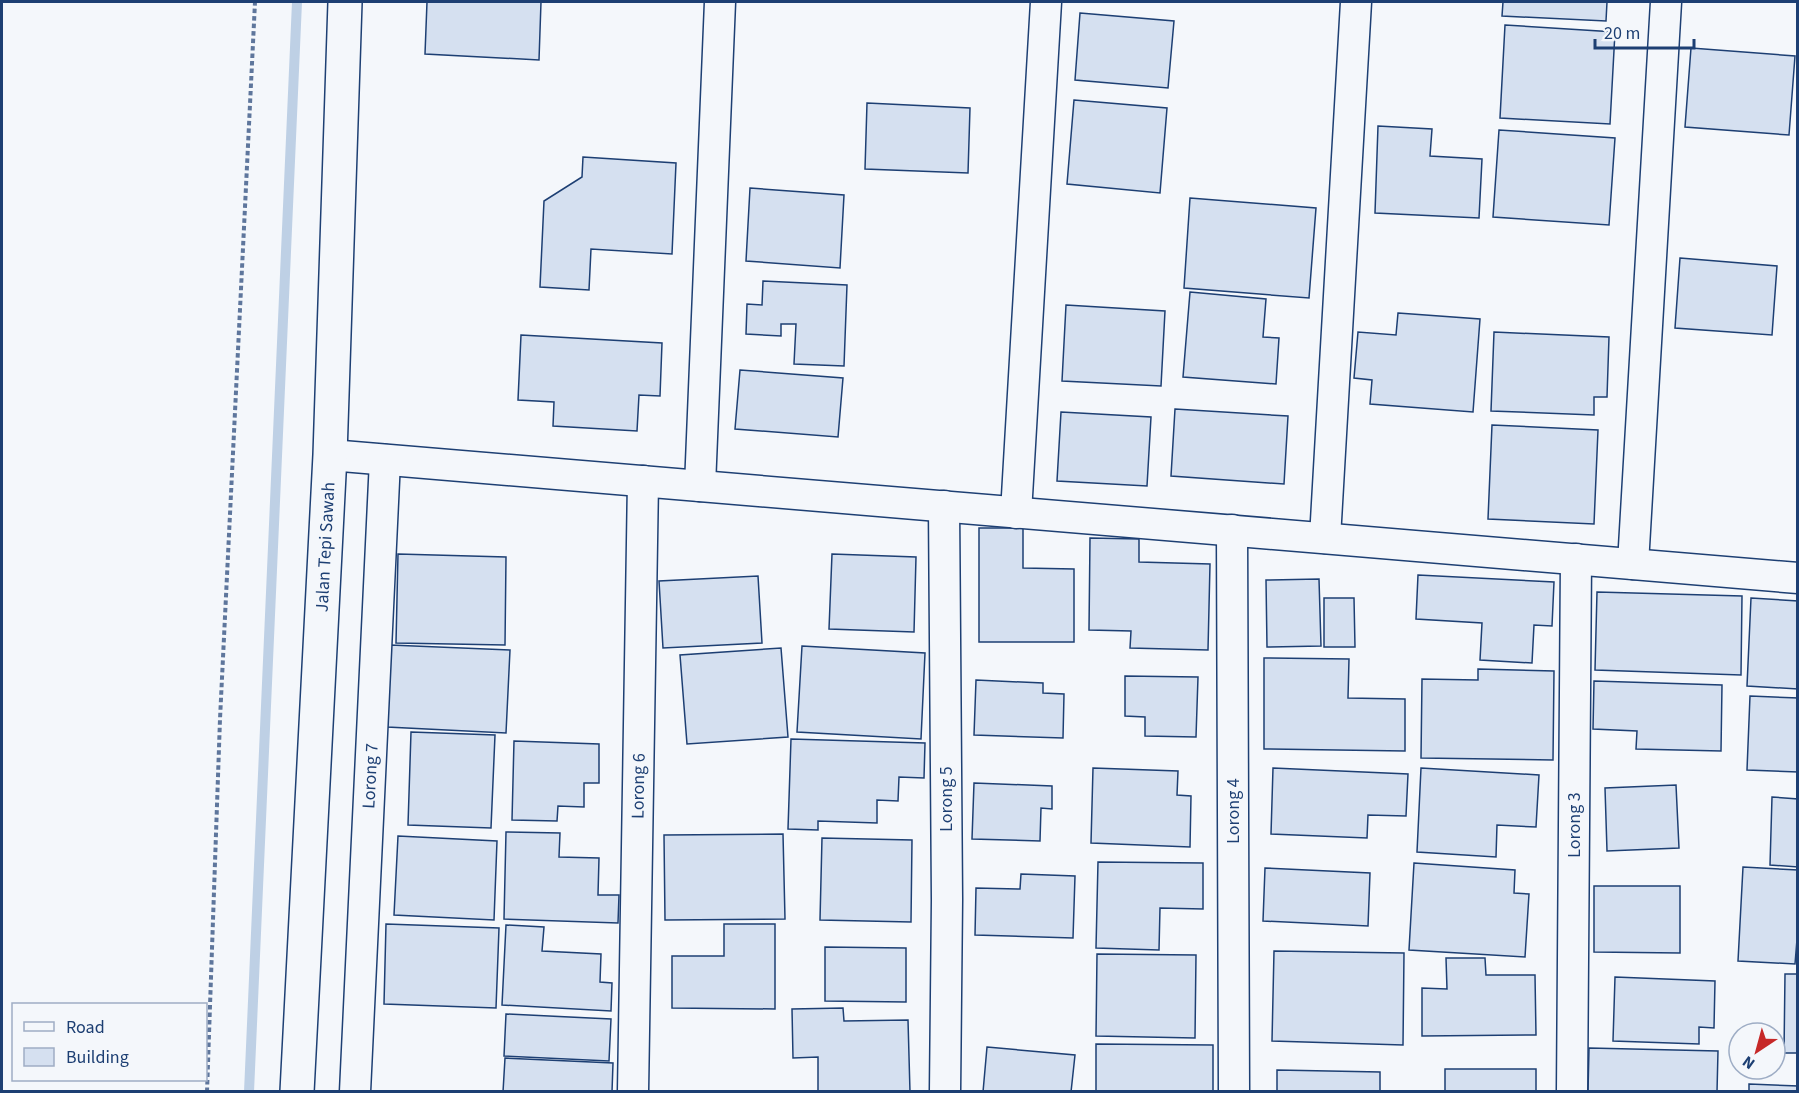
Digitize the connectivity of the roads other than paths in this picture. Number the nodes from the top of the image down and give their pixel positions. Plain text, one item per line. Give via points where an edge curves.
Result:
1 (345, 2) edge
2 (720, 2) edge
3 (1046, 2) edge
4 (1356, 2) edge
5 (1666, 2) edge
6 (330, 455) junction
7 (385, 460) junction
8 (643, 481) junction
9 (700, 486) junction
10 (944, 506) junction
11 (1016, 513) junction
12 (1232, 530) junction
13 (1325, 538) junction
14 (1576, 559) junction
15 (1633, 564) junction
16 (1797, 578) edge
17 (297, 1092) edge
18 (355, 1092) edge
19 (633, 1092) edge
20 (945, 1092) edge
21 (1234, 1092) edge
22 (1572, 1092) edge

1 - 6 street, Jalan Tepi Sawah
2 - 9 street
3 - 11 street
4 - 13 street
5 - 15 street
6 - 7 street
6 - 17 street, Jalan Tepi Sawah
7 - 8 street
7 - 18 street, Lorong 7
8 - 9 street
8 - 19 street, Lorong 6
9 - 10 street
10 - 11 street
10 - 20 street, Lorong 5
11 - 12 street
12 - 13 street
12 - 21 street, Lorong 4
13 - 14 street
14 - 15 street
14 - 22 street, Lorong 3
15 - 16 street

